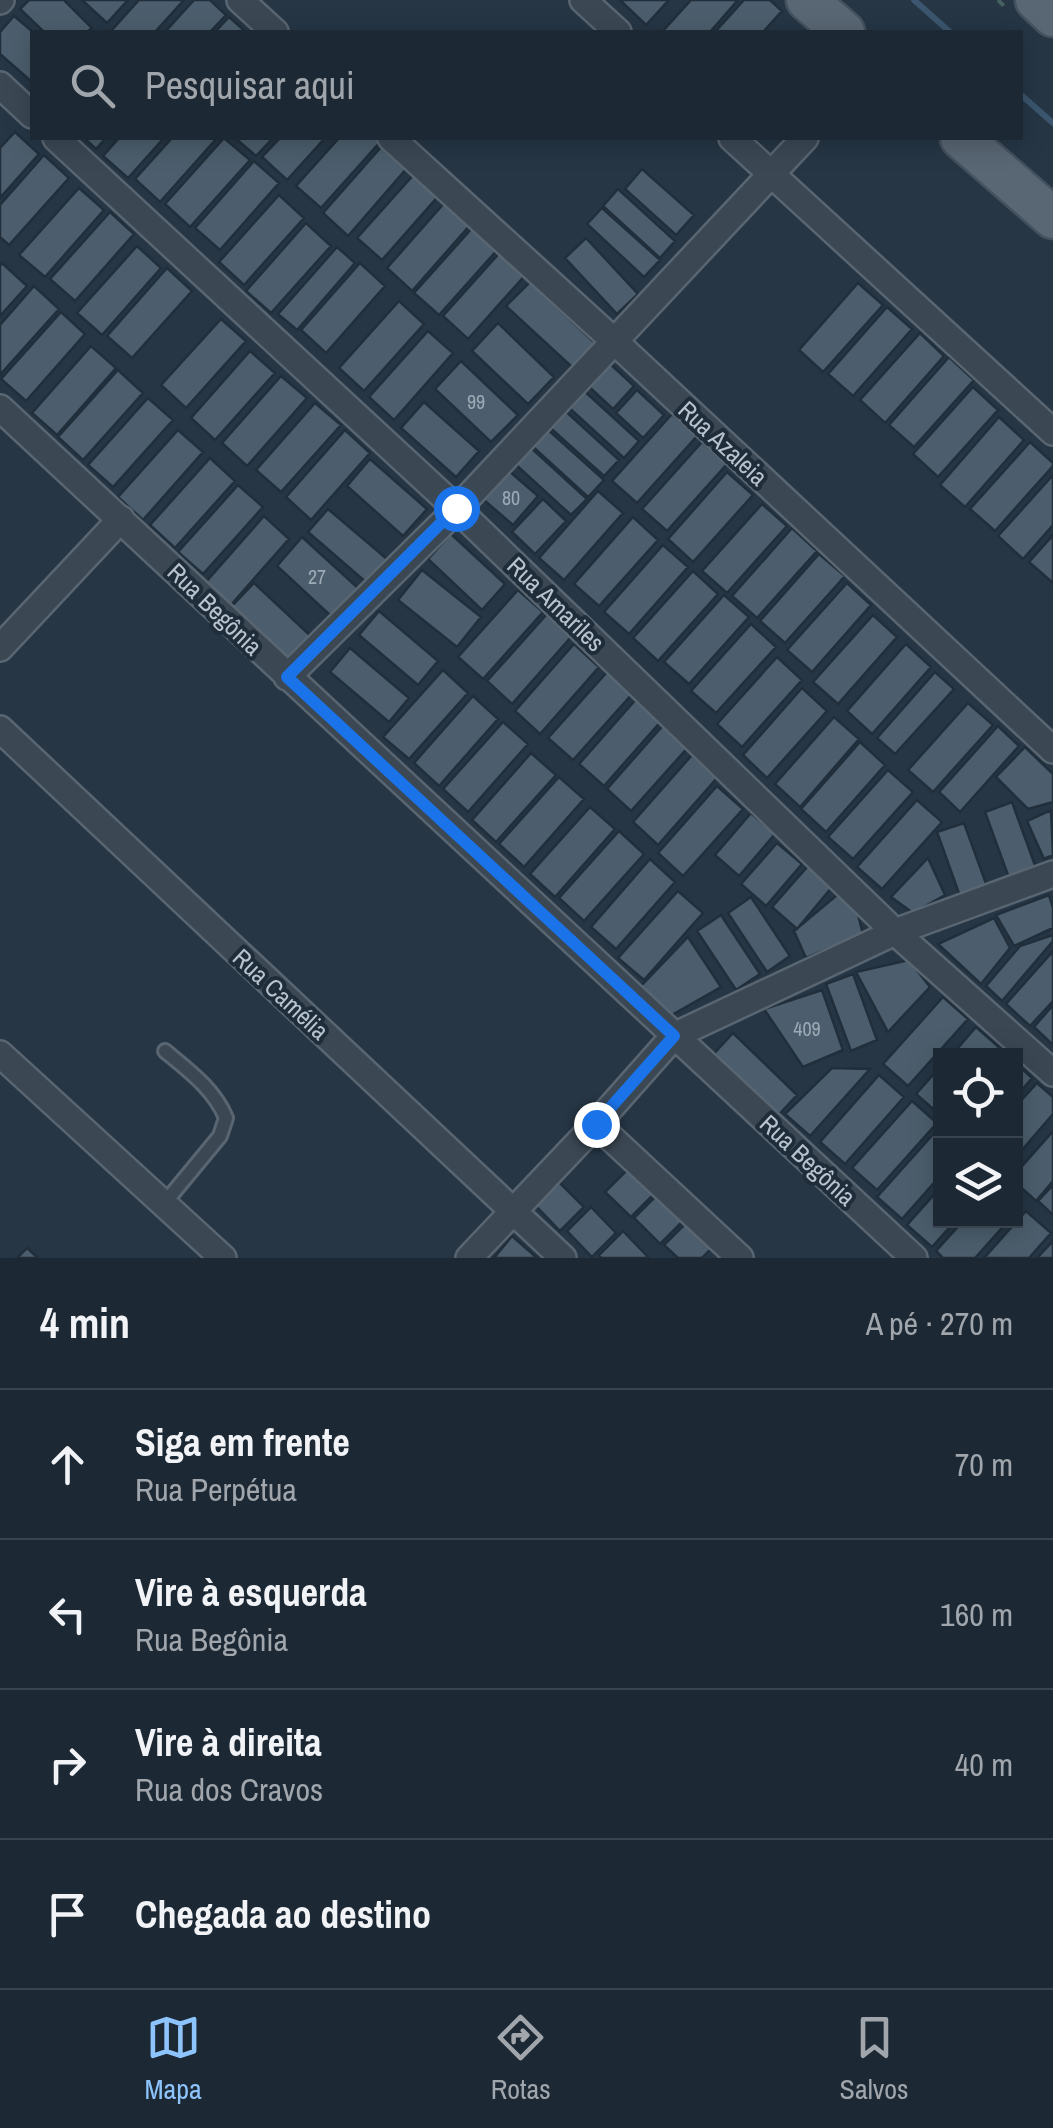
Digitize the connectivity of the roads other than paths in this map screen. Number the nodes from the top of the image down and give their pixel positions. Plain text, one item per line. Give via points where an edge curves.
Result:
1 (240, 0) edge
2 (583, 0) edge
3 (807, 0) edge
4 (1036, 0) edge
5 (1053, 16) edge
6 (273, 30) edge
7 (616, 30) edge
8 (842, 30) edge
9 (0, 85) edge
10 (30, 114) edge
11 (58, 140) edge
12 (392, 140) edge
13 (734, 140) edge
14 (803, 140) edge
15 (963, 140) edge
16 (771, 174) junction
17 (1053, 218) edge
18 (613, 340) junction
19 (0, 408) edge
20 (1053, 432) edge
21 (456, 508) junction
22 (122, 520) junction
23 (0, 648) edge
24 (287, 677) junction
25 (0, 729) edge
26 (1053, 750) edge
27 (1053, 874) edge
28 (895, 932) junction
29 (674, 1036) junction
30 (165, 1051) dead end
31 (0, 1054) edge
32 (1053, 1073) edge
33 (596, 1124) junction
34 (164, 1204) junction
35 (512, 1212) junction
36 (222, 1258) edge
37 (469, 1258) edge
38 (562, 1258) edge
39 (740, 1258) edge
40 (914, 1258) edge

1 - 6 street
2 - 7 street
3 - 8 main road
4 - 5 main road
9 - 10 street
11 - 21 street, Rua Amariles
12 - 18 street, Rua Azaleia
13 - 16 street
14 - 16 street
15 - 17 main road
16 - 18 street
16 - 20 street
18 - 21 street
18 - 26 street, Rua Azaleia
19 - 22 street, Rua Begônia
21 - 24 street
21 - 28 street, Rua Amariles
22 - 23 street
22 - 24 street, Rua Begônia
24 - 29 street, Rua Begônia
25 - 35 street, Rua Camélia
27 - 28 street
28 - 29 street
28 - 32 street, Rua Amariles
29 - 33 street
29 - 40 street, Rua Begônia
30 - 34 lane via 200,1080 226,1118 220,1136
31 - 34 street
33 - 35 street
33 - 39 street
34 - 36 street
35 - 37 street
35 - 38 street, Rua Camélia

